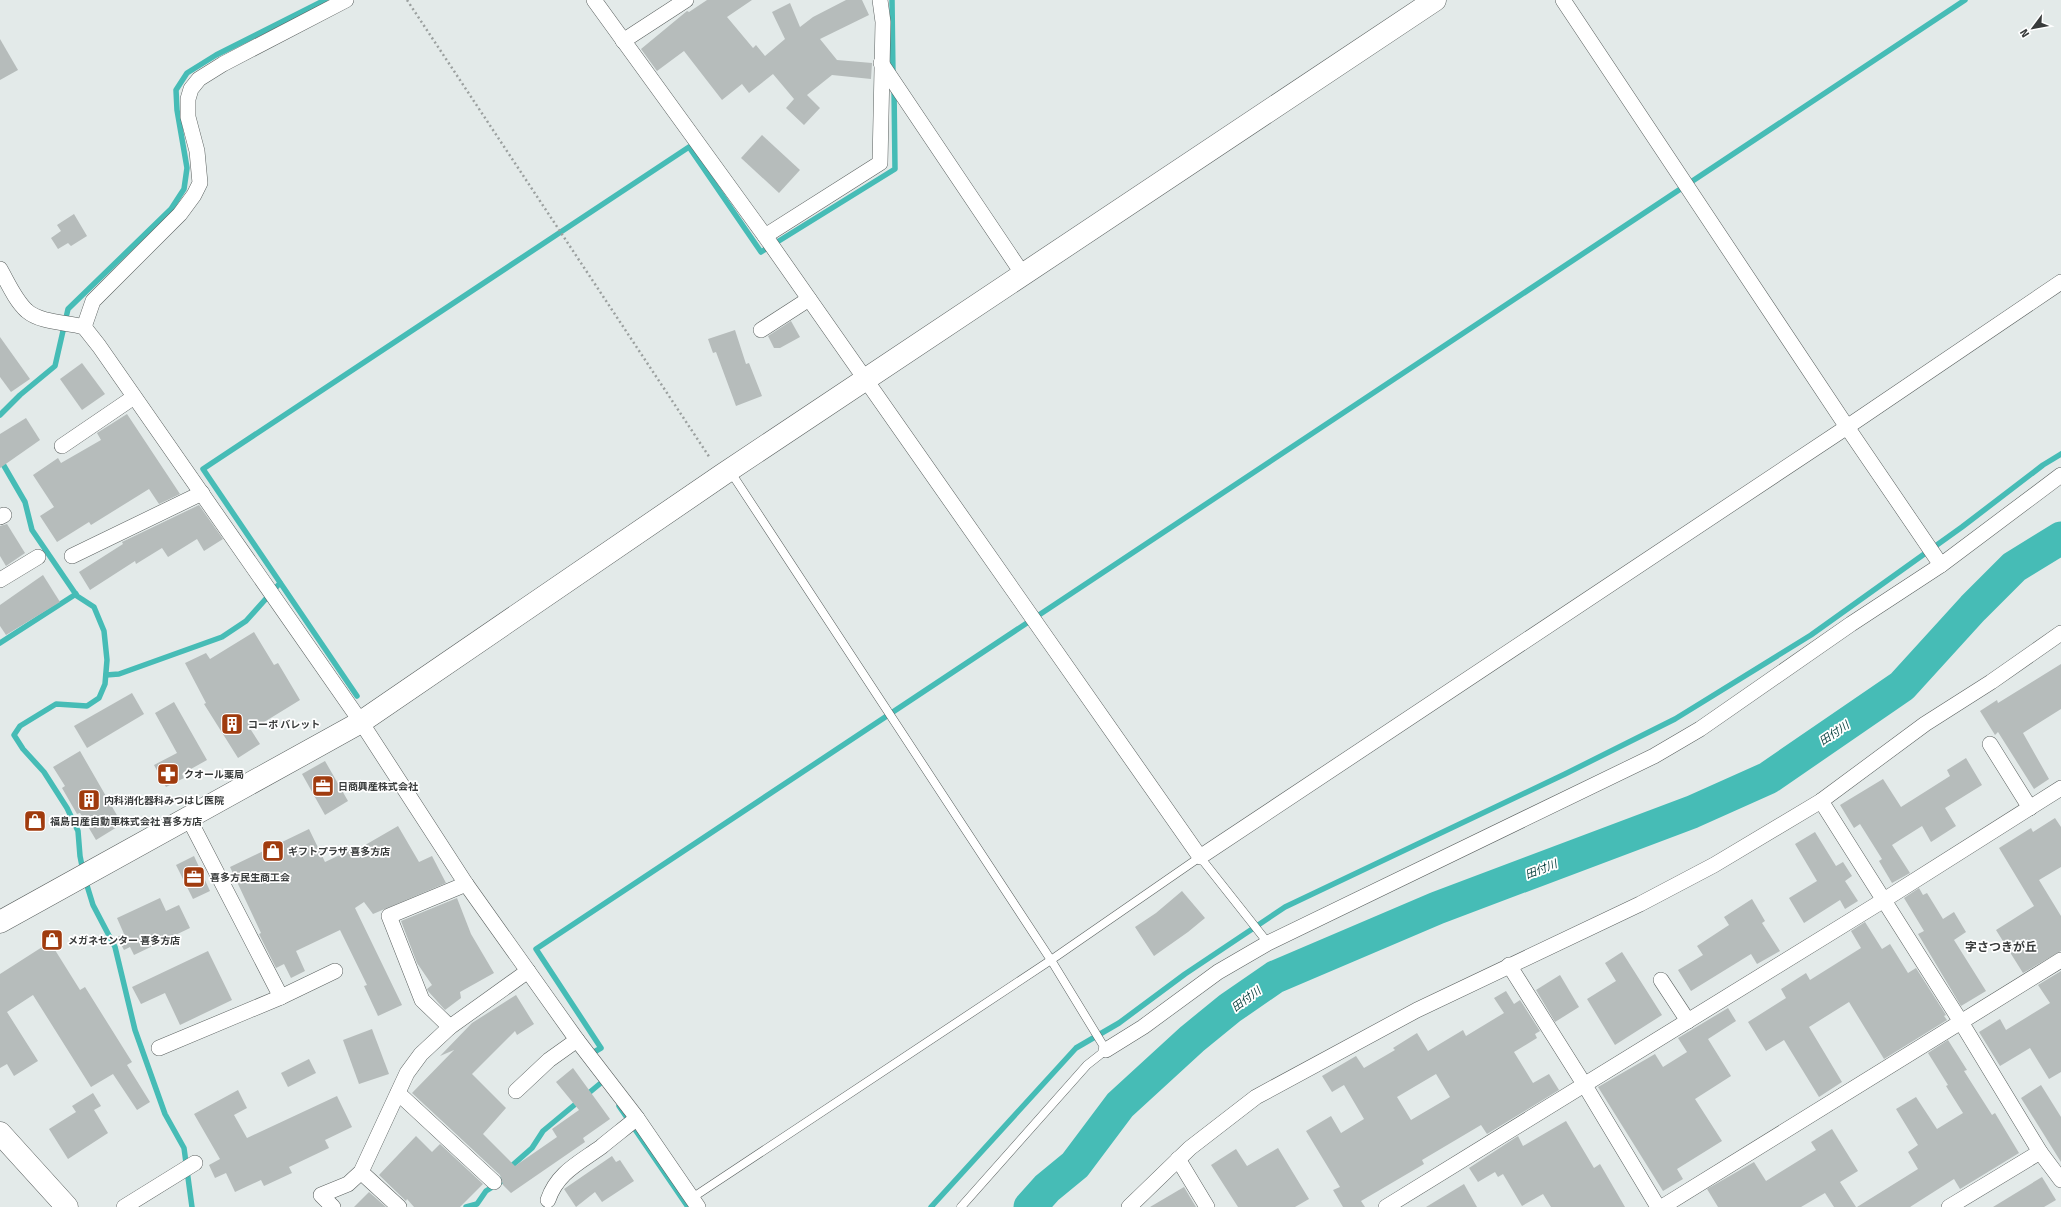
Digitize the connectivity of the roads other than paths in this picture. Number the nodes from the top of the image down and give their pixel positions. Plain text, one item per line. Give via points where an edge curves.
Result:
1 (346, 0) edge
2 (594, 0) edge
3 (686, 0) edge
4 (880, 0) edge
5 (1435, 0) edge
6 (1562, 0) edge
7 (623, 41) junction
8 (881, 63) junction
9 (765, 236) junction
10 (0, 269) edge
11 (1024, 276) junction
12 (2061, 282) edge
13 (809, 299) junction
14 (80, 326) junction
15 (761, 330) dead end
16 (865, 379) junction
17 (134, 397) junction
18 (1847, 427) junction
19 (62, 446) dead end
20 (726, 473) junction
21 (2061, 475) edge
22 (202, 493) junction
23 (72, 556) dead end
24 (38, 557) dead end
25 (1941, 565) junction
26 (0, 580) edge
27 (2061, 633) edge
28 (361, 722) junction
29 (1990, 744) dead end
30 (2061, 788) edge
31 (1821, 801) junction
32 (2030, 808) junction
33 (188, 817) junction
34 (1200, 857) junction
35 (466, 884) junction
36 (1884, 900) junction
37 (0, 922) edge
38 (1268, 943) junction
39 (1051, 960) junction
40 (2061, 960) edge
41 (1509, 965) junction
42 (336, 971) dead end
43 (528, 971) junction
44 (1662, 980) dead end
45 (281, 997) junction
46 (1688, 1021) junction
47 (1961, 1022) junction
48 (450, 1027) junction
49 (577, 1040) junction
50 (159, 1048) dead end
51 (1106, 1050) junction
52 (1584, 1084) junction
53 (516, 1091) dead end
54 (398, 1093) junction
55 (637, 1118) junction
56 (0, 1133) edge
57 (2040, 1152) junction
58 (1178, 1159) junction
59 (195, 1163) dead end
60 (362, 1172) junction
61 (2061, 1180) edge
62 (494, 1182) dead end
63 (548, 1200) dead end
64 (695, 1202) edge
65 (68, 1207) edge
66 (124, 1207) edge
67 (333, 1207) edge
68 (399, 1207) edge
69 (961, 1207) edge
70 (1129, 1207) edge
71 (1207, 1207) edge
72 (1386, 1207) edge
73 (1658, 1207) edge
74 (1662, 1207) edge
75 (1949, 1207) edge

1 - 14 street via 223,64 199,79 191,88 188,117 197,151 200,183 180,214 93,301
2 - 7 street
3 - 7 street
4 - 8 street via 883,22
5 - 11 street
6 - 18 street
7 - 9 street
8 - 9 street via 880,164
8 - 11 street
9 - 13 street
10 - 14 street via 17,299 28,312
11 - 16 street
12 - 18 street
13 - 15 street
13 - 16 street
14 - 17 street
16 - 20 street
16 - 34 street
17 - 19 street
17 - 22 street
18 - 25 street
18 - 34 street
20 - 28 street
20 - 39 lane
21 - 25 street
22 - 23 street
22 - 28 street
24 - 26 street
25 - 38 street via 1700,729 1654,756
27 - 31 street via 1925,724
28 - 33 street
28 - 35 street
29 - 32 street
30 - 32 street
31 - 36 street
31 - 41 street via 1714,865 1640,904
32 - 36 street
33 - 37 street
33 - 45 street
34 - 38 lane
34 - 39 lane
35 - 43 street
35 - 48 street via 388,916 422,1000
36 - 46 street
36 - 47 street
38 - 51 street via 1218,972 1143,1028
39 - 51 lane
39 - 64 lane
40 - 47 street
41 - 52 street
41 - 58 street via 1368,1034 1256,1097
42 - 45 street
43 - 48 street
43 - 49 street
44 - 46 street
45 - 50 street
46 - 52 street
47 - 57 street
47 - 74 street
48 - 54 street via 421,1054 407,1073
49 - 53 street via 549,1060
49 - 55 street
51 - 69 lane via 1087,1065
52 - 72 street
52 - 73 street
54 - 60 street
54 - 62 street
55 - 63 street via 600,1148 571,1167 558,1180
55 - 64 street
56 - 65 street
57 - 61 street
57 - 75 street
58 - 70 street
58 - 71 street
59 - 66 street
60 - 67 street via 348,1184 321,1195
60 - 68 street

